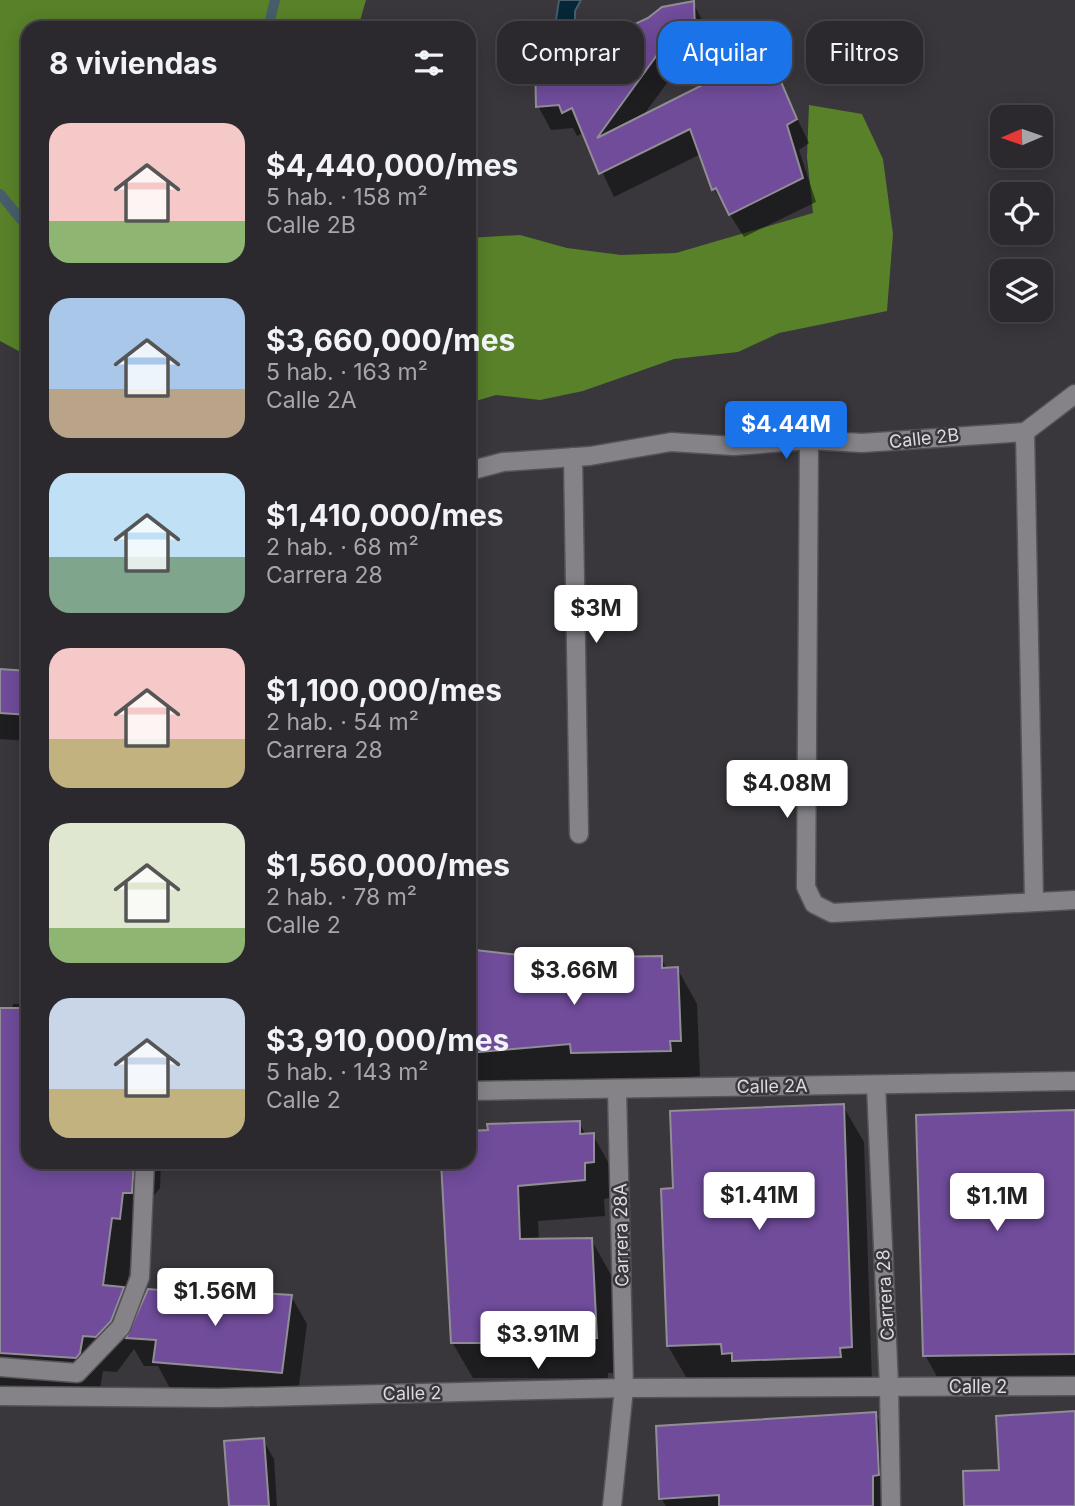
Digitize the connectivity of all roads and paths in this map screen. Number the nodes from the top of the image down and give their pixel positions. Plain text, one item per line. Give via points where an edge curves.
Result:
1 (1075, 394) edge
2 (1025, 432) junction
3 (808, 440) junction
4 (573, 457) junction
5 (476, 469) edge
6 (579, 834) dead end
7 (1075, 900) edge
8 (1034, 901) junction
9 (1075, 1081) edge
10 (876, 1085) junction
11 (617, 1089) junction
12 (476, 1091) edge
13 (145, 1169) edge
14 (0, 1367) edge
15 (889, 1386) junction
16 (1075, 1386) edge
17 (624, 1388) junction
18 (0, 1396) edge
19 (612, 1506) edge
20 (891, 1506) edge

1 - 2 street
2 - 3 street, Calle 2B via 862,443
2 - 8 street
3 - 4 street, Calle 2B via 734,446 671,442
3 - 8 street via 806,887 814,904 832,913
4 - 5 street, Calle 2B
4 - 6 street
7 - 8 street
9 - 10 street, Calle 2A
10 - 11 street, Calle 2A
10 - 15 street, Carrera 28
11 - 12 street, Calle 2A
11 - 17 street, Carrera 28A
13 - 14 street via 139,1277 121,1327 77,1373
15 - 16 street, Calle 2
15 - 17 street, Calle 2
15 - 20 street, Carrera 28
17 - 18 street, Calle 2 via 219,1398
17 - 19 street, Carrera 28A

